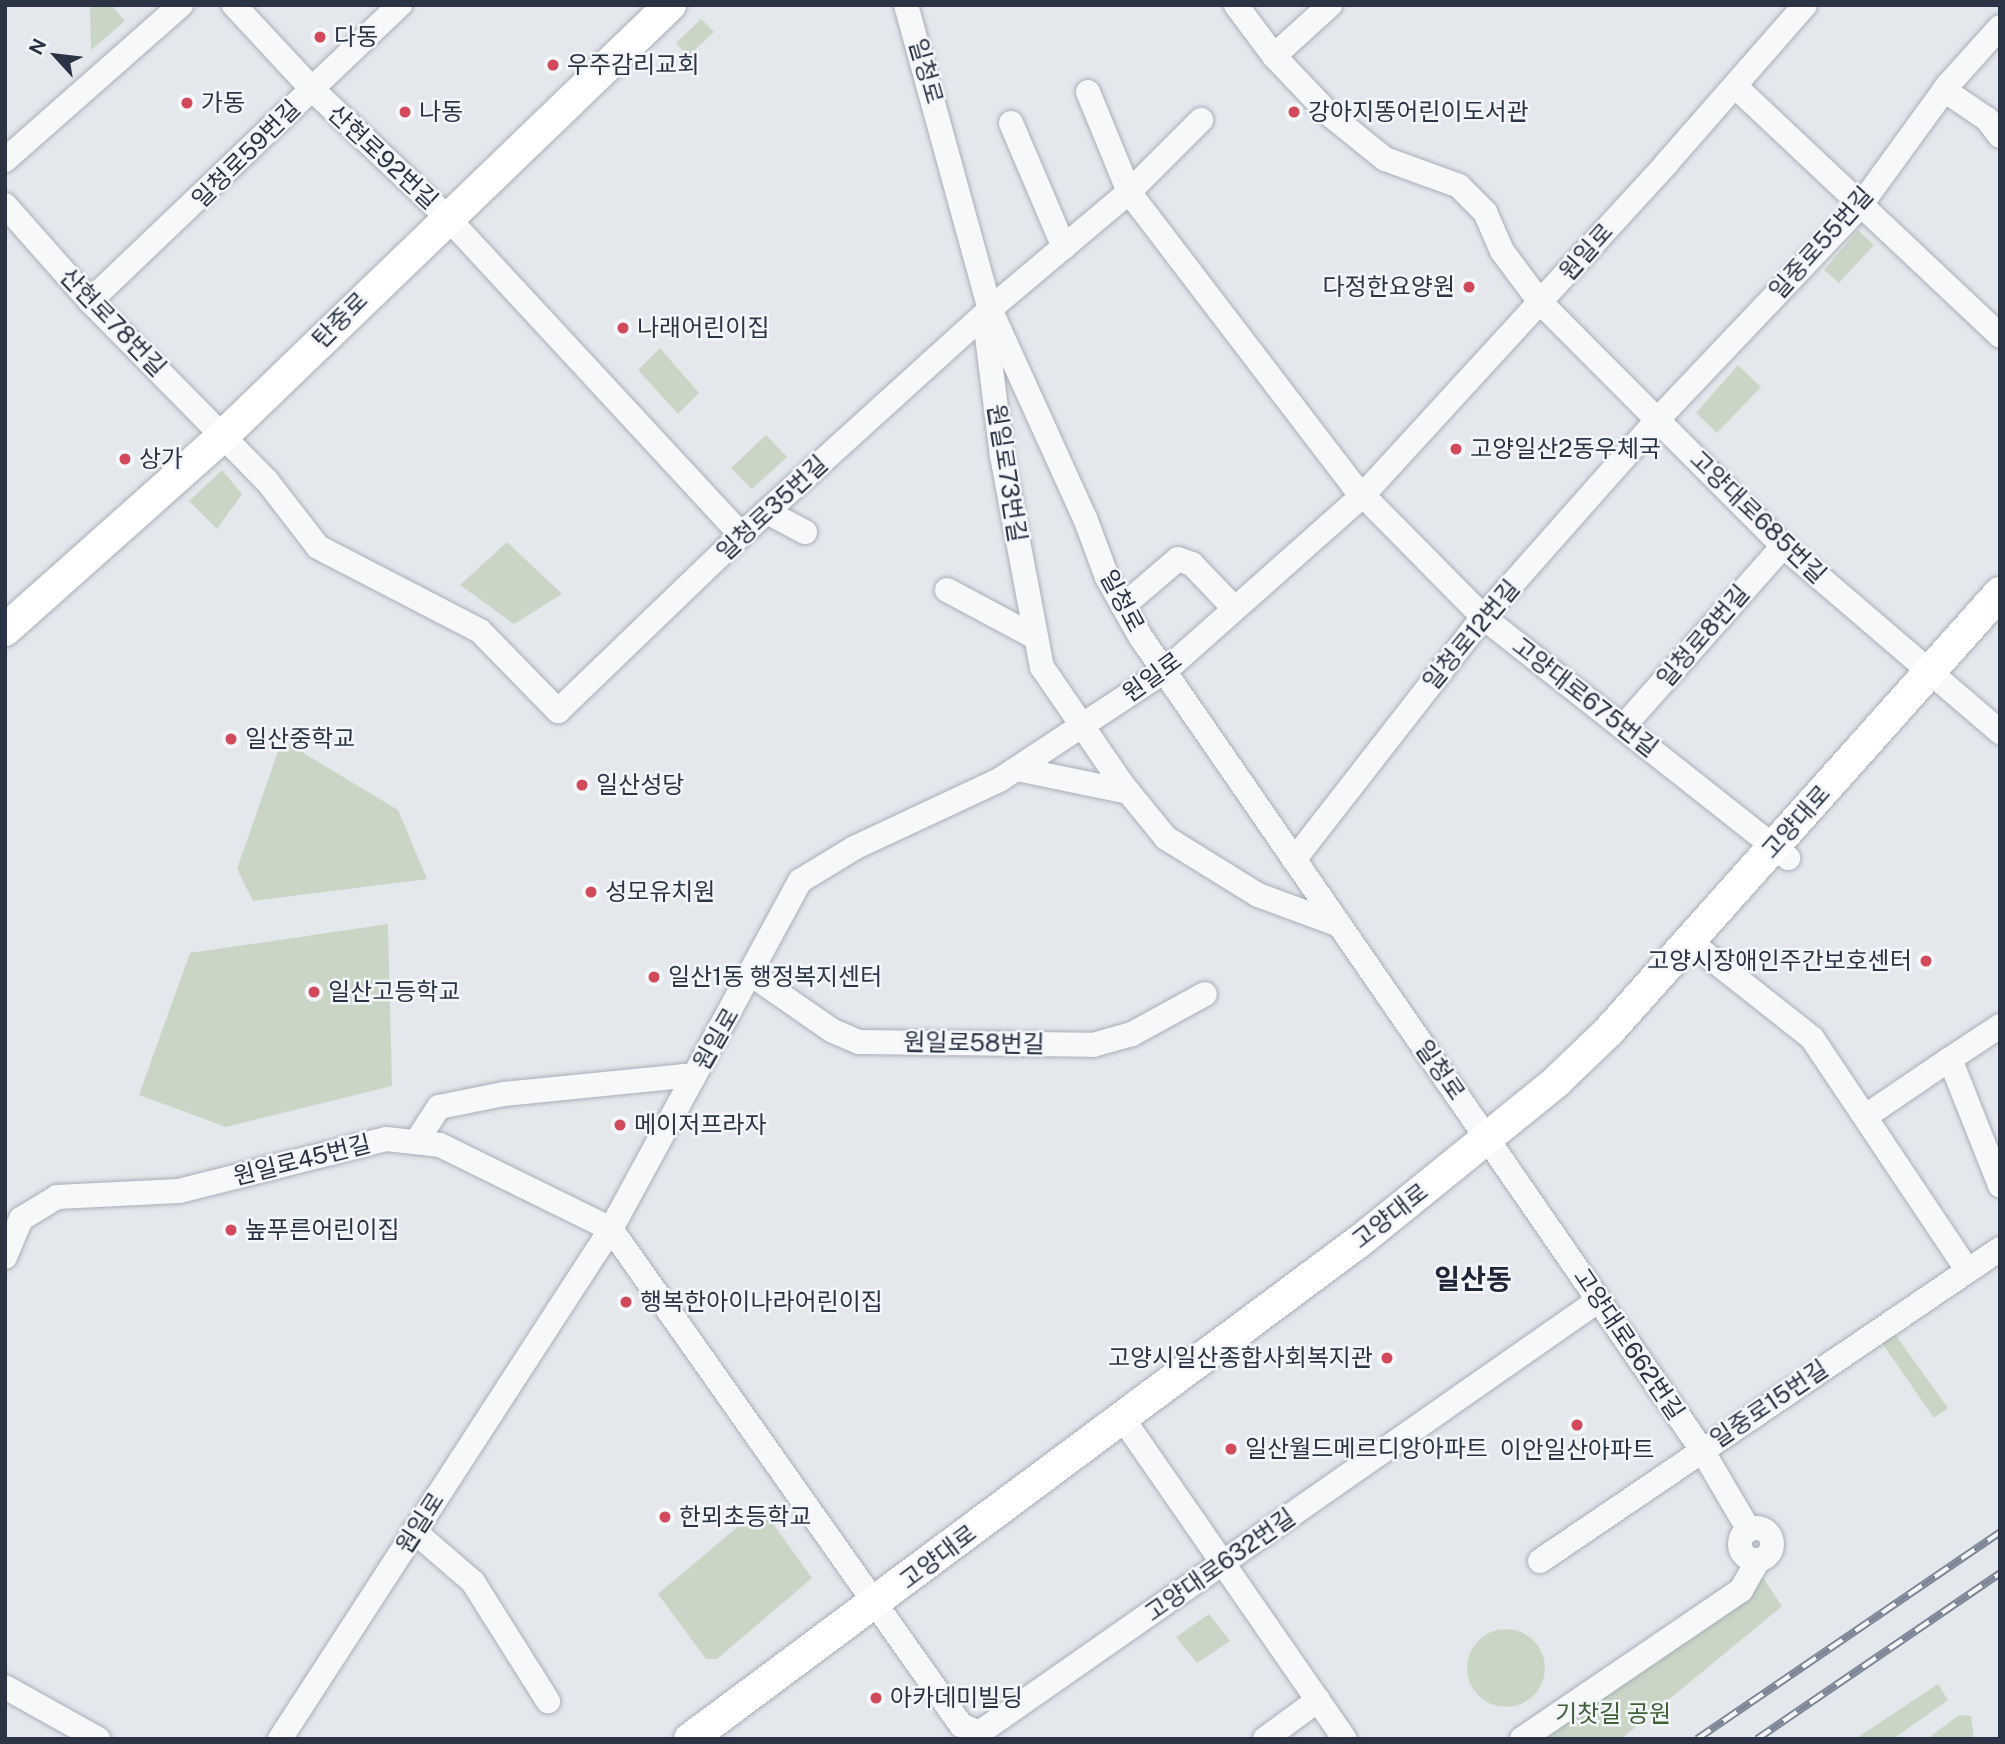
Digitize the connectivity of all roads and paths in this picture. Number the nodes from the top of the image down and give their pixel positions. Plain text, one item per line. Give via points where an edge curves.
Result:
1 (181, 5) edge
2 (234, 5) edge
3 (400, 5) edge
4 (670, 5) edge
5 (906, 5) edge
6 (1236, 5) edge
7 (1330, 5) edge
8 (1805, 5) edge
9 (2000, 27) edge
10 (1274, 56) junction
11 (1735, 86) junction
12 (312, 89) junction
13 (1944, 90) junction
14 (1088, 92) dead end
15 (1201, 120) dead end
16 (1011, 123) dead end
17 (2000, 136) edge
18 (5, 160) edge
19 (1129, 192) junction
20 (5, 205) edge
21 (1860, 206) junction
22 (446, 216) junction
23 (1064, 247) junction
24 (90, 301) junction
25 (1540, 302) junction
26 (990, 309) junction
27 (1996, 327) edge
28 (1659, 418) junction
29 (224, 435) junction
30 (1363, 495) junction
31 (767, 512) junction
32 (805, 532) dead end
33 (741, 535) junction
34 (1783, 545) junction
35 (947, 590) dead end
36 (2000, 593) edge
37 (1123, 606) junction
38 (1234, 608) junction
39 (1483, 617) junction
40 (2000, 617) edge
41 (5, 630) edge
42 (1033, 636) junction
43 (1165, 671) junction
44 (1940, 685) junction
45 (558, 711) joint
46 (1082, 726) junction
47 (1623, 727) junction
48 (2000, 732) edge
49 (1017, 769) junction
50 (1129, 792) junction
51 (1780, 852) junction
52 (1294, 860) junction
53 (1337, 923) junction
54 (1696, 945) junction
55 (752, 975) junction
56 (1205, 994) dead end
57 (2000, 1027) edge
58 (1951, 1059) junction
59 (693, 1079) junction
60 (1866, 1116) junction
61 (416, 1142) junction
62 (1496, 1151) junction
63 (2000, 1185) edge
64 (611, 1229) junction
65 (2000, 1249) edge
66 (5, 1257) edge
67 (1968, 1271) junction
68 (1599, 1300) junction
69 (1130, 1429) junction
70 (1702, 1450) junction
71 (414, 1531) junction
72 (1540, 1561) dead end
73 (1223, 1562) junction
74 (880, 1608) junction
75 (5, 1687) edge
76 (1318, 1700) junction
77 (548, 1701) dead end
78 (98, 1739) edge
79 (280, 1739) edge
80 (690, 1739) edge
81 (709, 1739) edge
82 (1265, 1739) edge
83 (1345, 1739) edge
84 (1522, 1739) edge

1 - 18 street
2 - 12 street, 산현로92번길
3 - 12 street, 일청로59번길
4 - 22 main road, 탄중로
5 - 26 street, 일청로
6 - 10 street, 고양대로685번길
7 - 10 street
8 - 11 street, 원일로
9 - 13 street, 일중로55번길
10 - 25 street, 고양대로685번길 via 1329,114 1385,159 1459,186 1485,212 1502,251
11 - 21 street
11 - 25 street, 원일로
12 - 22 street, 산현로92번길
12 - 24 street, 일청로59번길
13 - 17 street via 1987,119
13 - 21 street, 일중로55번길
14 - 19 street
15 - 19 street, 일청로35번길
16 - 23 street
19 - 23 street, 일청로35번길
19 - 30 street
20 - 24 street, 산현로78번길
21 - 27 street
21 - 28 street, 일중로55번길
22 - 29 main road, 탄중로
22 - 33 street, 산현로92번길
23 - 26 street, 일청로35번길
24 - 29 street, 산현로78번길
25 - 28 street, 고양대로685번길
25 - 30 street, 원일로
26 - 31 street, 일청로35번길
26 - 37 street, 일청로
26 - 42 street, 원일로73번길 via 987,336 1002,456
28 - 34 street, 고양대로685번길
28 - 39 street, 일청로12번길
29 - 41 main road, 탄중로
29 - 45 street, 산현로78번길 via 318,547 480,631
30 - 38 street, 원일로
30 - 39 street, 고양대로675번길
31 - 32 street
31 - 33 street, 일청로35번길
33 - 45 street, 일청로35번길
34 - 44 street, 고양대로685번길
34 - 47 street, 일청로8번길
35 - 42 street
36 - 44 main road, 고양대로
37 - 38 street via 1178,559 1192,564
37 - 43 street, 일청로
38 - 43 street, 원일로
39 - 47 street, 고양대로675번길
39 - 52 street, 일청로12번길
40 - 44 main road, 고양대로
42 - 46 street, 원일로73번길 via 1042,667
43 - 46 street, 원일로
43 - 52 street, 일청로
44 - 48 street
44 - 51 main road, 고양대로
46 - 49 street, 원일로
46 - 50 street, 원일로73번길
47 - 51 street, 고양대로675번길
49 - 50 street
49 - 55 street, 원일로 via 807,874 793,890
50 - 53 street, 원일로73번길 via 1166,838 1258,895
51 - 54 main road, 고양대로
52 - 53 street, 일청로
53 - 62 street, 일청로
54 - 60 street via 1812,1038
54 - 62 main road, 고양대로
55 - 56 street, 원일로58번길 via 833,1031 859,1042 1093,1045 1132,1034
55 - 59 street, 원일로
57 - 58 street
58 - 60 street
58 - 63 street
59 - 61 street via 683,1076 504,1094 439,1107
59 - 64 street, 원일로
60 - 67 street
61 - 64 street, 원일로45번길 via 440,1145
61 - 66 street, 원일로45번길 via 386,1139 179,1191 57,1197 21,1219
62 - 68 street, 고양대로662번길
62 - 69 main road, 고양대로
62 - 74 main road, 고양대로
64 - 71 street, 원일로
64 - 74 street
65 - 67 street, 일중로15번길
67 - 70 street, 일중로15번길
68 - 70 street, 고양대로662번길
68 - 73 street, 고양대로632번길
69 - 73 street
69 - 74 main road, 고양대로
70 - 72 street, 일중로15번길
70 - 84 street, 고양대로662번길 via 1749,1530 1741,1538 1741,1549 1747,1558 1758,1560 1741,1590
71 - 77 street via 472,1581
71 - 79 street, 원일로
73 - 74 street, 고양대로632번길 via 979,1732 961,1725
73 - 76 street
74 - 80 main road, 고양대로
74 - 81 main road, 고양대로
75 - 78 street
76 - 82 street
76 - 83 street

